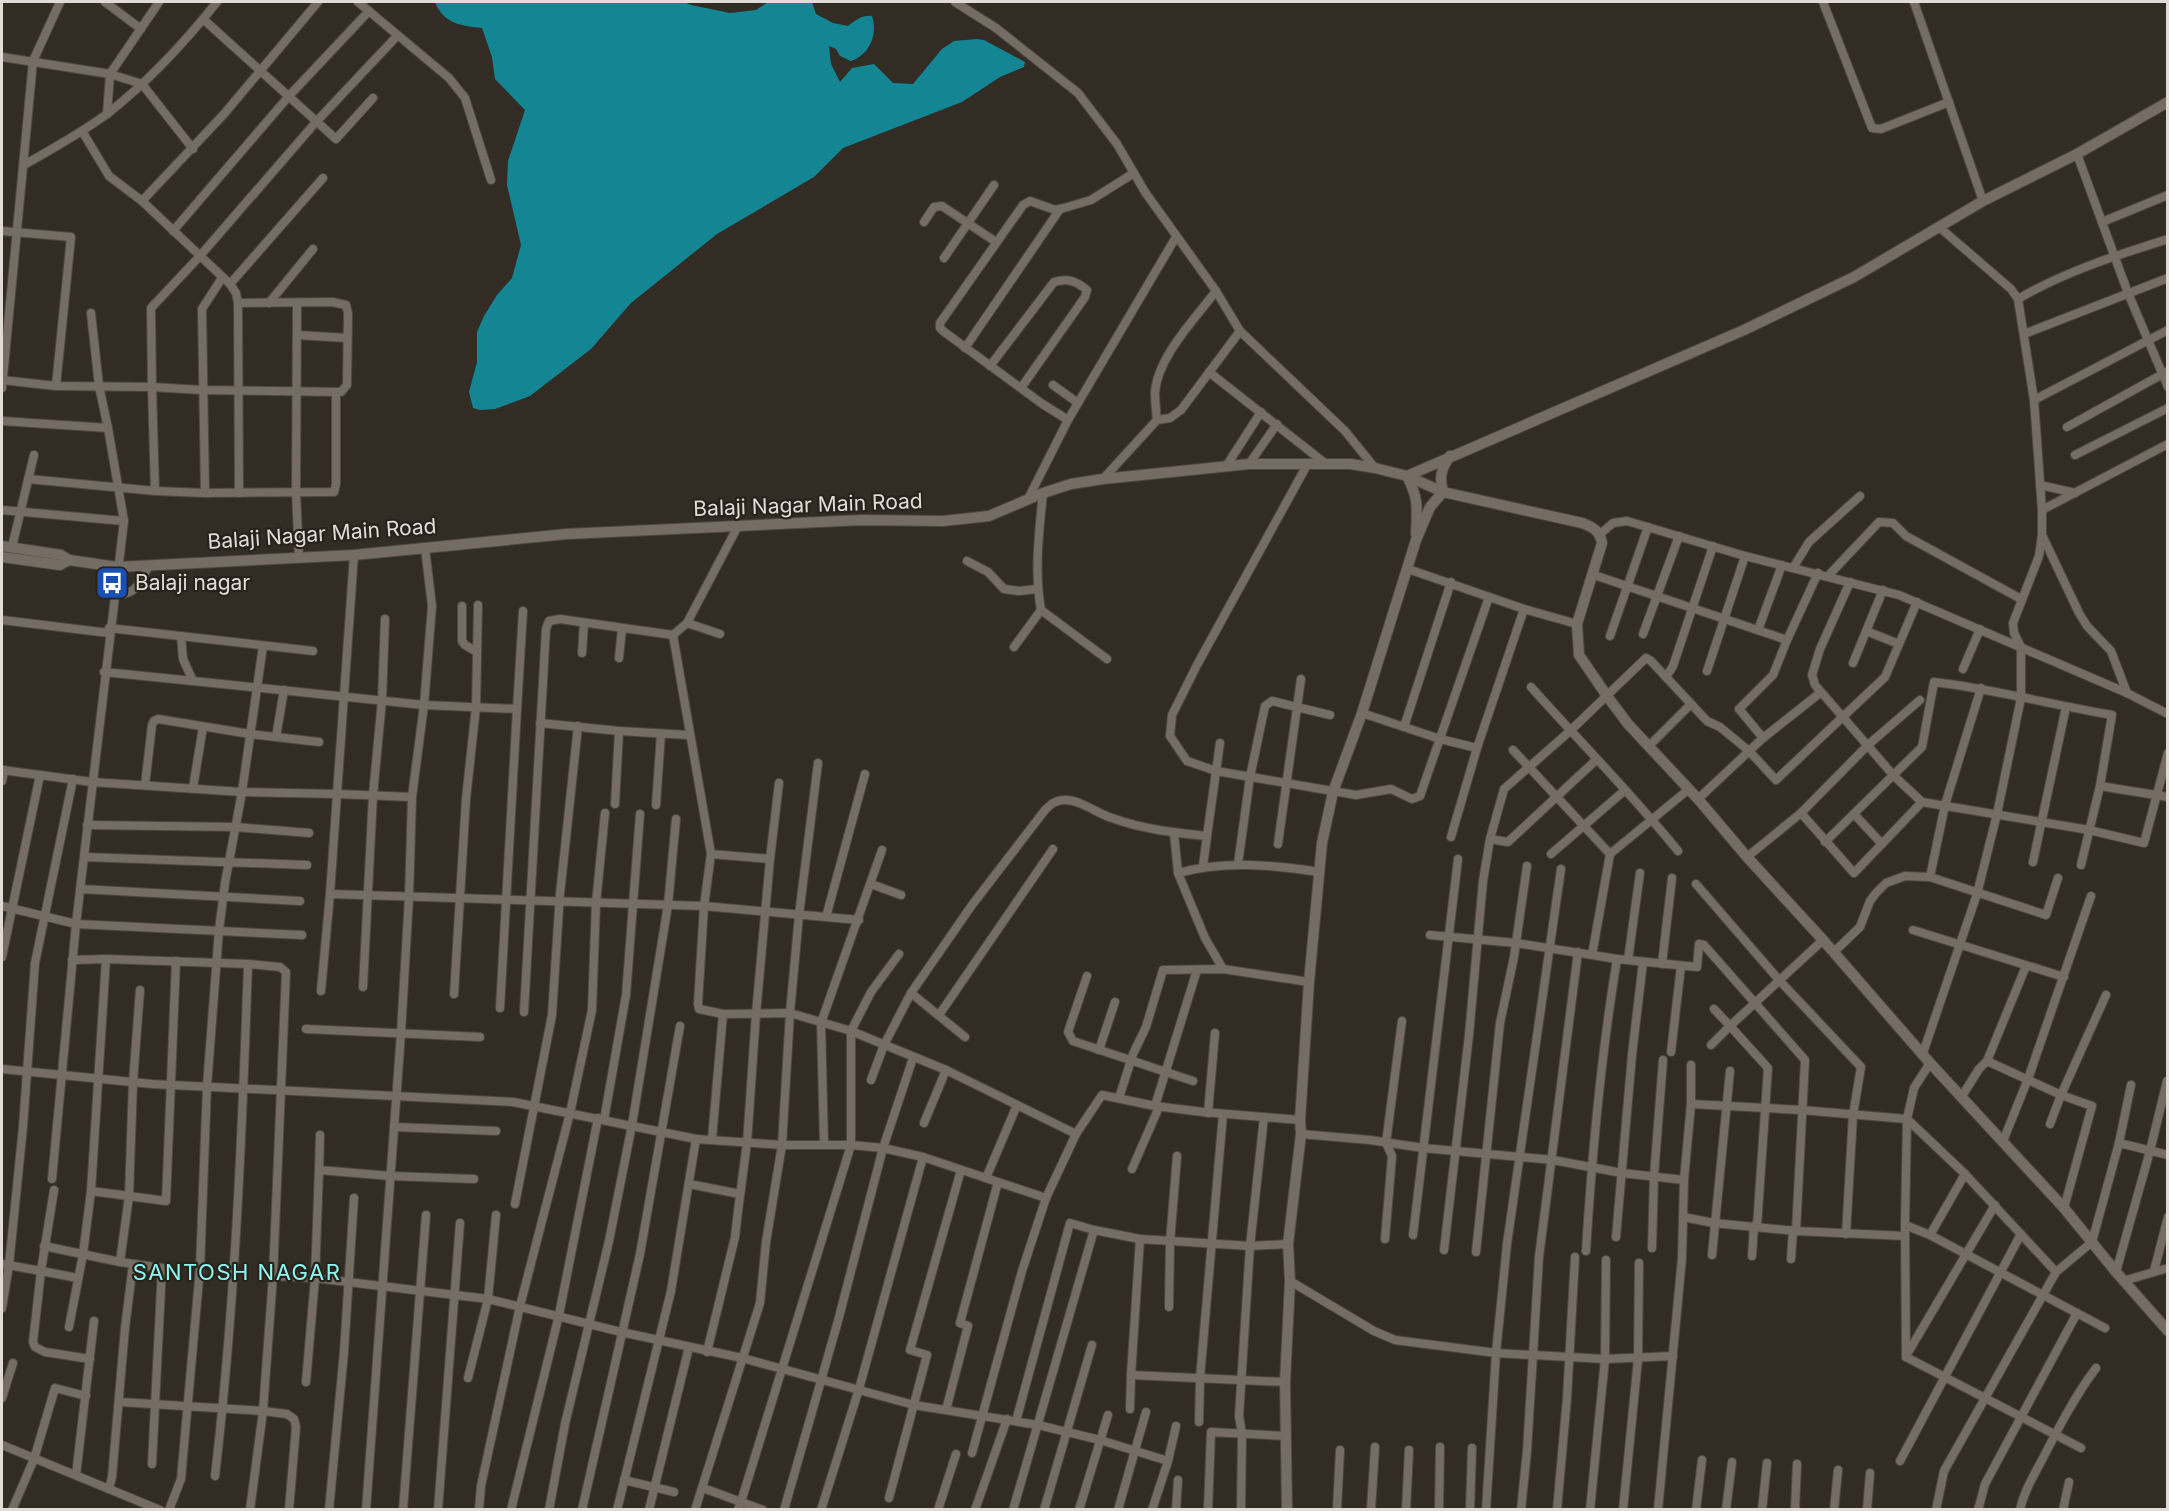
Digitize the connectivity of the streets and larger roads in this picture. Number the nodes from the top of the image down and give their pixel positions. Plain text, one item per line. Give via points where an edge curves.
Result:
1 (60, 2) edge
2 (159, 2) edge
3 (217, 2) edge
4 (318, 2) edge
5 (358, 2) edge
6 (955, 2) edge
7 (1823, 2) edge
8 (1914, 2) edge
9 (109, 3) edge
10 (369, 11) junction
11 (203, 19) junction
12 (141, 29) junction
13 (397, 36) junction
14 (2, 57) edge
15 (33, 61) junction
16 (261, 70) junction
17 (110, 74) junction
18 (142, 84) junction
19 (289, 96) junction
20 (373, 98) dead end
21 (1949, 102) junction
22 (2168, 102) edge
23 (107, 114) junction
24 (316, 122) junction
25 (82, 131) junction
26 (193, 149) junction
27 (2077, 154) junction
28 (24, 165) junction
29 (1134, 173) junction
30 (323, 178) dead end
31 (491, 180) dead end
32 (994, 185) dead end
33 (2168, 195) edge
34 (142, 201) junction
35 (1983, 201) junction
36 (1060, 208) junction
37 (924, 222) dead end
38 (2102, 222) junction
39 (967, 223) junction
40 (1939, 227) junction
41 (2, 231) edge
42 (173, 231) junction
43 (16, 232) junction
44 (1176, 237) junction
45 (2168, 239) edge
46 (996, 242) junction
47 (313, 249) dead end
48 (2115, 256) junction
49 (199, 257) junction
50 (944, 258) dead end
51 (222, 278) junction
52 (2168, 278) edge
53 (230, 284) junction
54 (1216, 291) junction
55 (2127, 293) junction
56 (2018, 299) junction
57 (238, 303) junction
58 (269, 303) junction
59 (297, 304) junction
60 (91, 313) dead end
61 (2168, 330) edge
62 (1240, 331) junction
63 (2024, 334) junction
64 (297, 335) junction
65 (347, 338) junction
66 (2146, 340) junction
67 (965, 348) junction
68 (990, 366) junction
69 (1209, 372) junction
70 (2164, 373) edge
71 (2, 380) edge
72 (1053, 385) dead end
73 (56, 386) junction
74 (99, 386) junction
75 (153, 387) junction
76 (2168, 387) edge
77 (2, 388) edge
78 (1021, 388) junction
79 (202, 390) junction
80 (239, 390) junction
81 (296, 392) junction
82 (336, 392) junction
83 (2034, 400) junction
84 (1078, 402) junction
85 (2168, 408) edge
86 (1262, 412) junction
87 (1068, 420) junction
88 (1157, 420) junction
89 (2, 421) edge
90 (1277, 424) junction
91 (2067, 427) dead end
92 (108, 428) junction
93 (2168, 444) edge
94 (34, 455) dead end
95 (2074, 455) dead end
96 (1450, 456) junction
97 (1250, 464) junction
98 (1326, 464) junction
99 (1227, 465) junction
100 (1307, 465) junction
101 (1375, 468) junction
102 (1407, 476) junction
103 (28, 479) junction
104 (1103, 479) junction
105 (2040, 485) junction
106 (118, 487) junction
107 (155, 491) junction
108 (297, 492) junction
109 (1443, 492) junction
110 (205, 493) junction
111 (239, 493) junction
112 (1043, 493) junction
113 (2076, 493) junction
114 (1860, 496) dead end
115 (1028, 499) junction
116 (2, 510) edge
117 (2042, 510) junction
118 (19, 513) junction
119 (124, 521) junction
120 (738, 526) junction
121 (1648, 527) junction
122 (1600, 534) junction
123 (2042, 535) junction
124 (1679, 536) junction
125 (1416, 540) junction
126 (7, 546) edge
127 (1713, 546) junction
128 (425, 548) junction
129 (354, 555) junction
130 (1745, 556) junction
131 (2, 557) edge
132 (299, 557) junction
133 (69, 560) junction
134 (967, 561) dead end
135 (149, 565) junction
136 (1782, 565) junction
137 (117, 567) junction
138 (1793, 568) junction
139 (1408, 569) junction
140 (1594, 575) junction
141 (1823, 575) junction
142 (1451, 582) junction
143 (1850, 582) junction
144 (1627, 586) junction
145 (1037, 589) junction
146 (1883, 590) junction
147 (114, 594) junction
148 (1658, 596) junction
149 (1489, 597) junction
150 (2021, 599) junction
151 (1917, 602) junction
152 (478, 605) dead end
153 (462, 606) dead end
154 (1693, 608) junction
155 (1524, 609) junction
156 (1041, 610) junction
157 (524, 611) dead end
158 (385, 619) dead end
159 (1725, 619) junction
160 (2, 620) edge
161 (584, 623) junction
162 (687, 623) junction
163 (1577, 624) junction
164 (622, 628) junction
165 (1980, 629) junction
166 (1758, 630) junction
167 (109, 631) junction
168 (1866, 631) junction
169 (720, 634) dead end
170 (1643, 634) dead end
171 (673, 635) junction
172 (181, 636) junction
173 (1610, 636) dead end
174 (1786, 640) junction
175 (1899, 644) junction
176 (263, 645) junction
177 (1014, 647) dead end
178 (2022, 647) junction
179 (313, 651) dead end
180 (477, 652) junction
181 (582, 653) dead end
182 (619, 658) dead end
183 (1107, 659) dead end
184 (1853, 663) dead end
185 (1963, 669) dead end
186 (1707, 671) dead end
187 (105, 672) junction
188 (1666, 677) junction
189 (1301, 679) dead end
190 (194, 681) junction
191 (257, 687) junction
192 (1531, 687) dead end
193 (1981, 688) junction
194 (284, 690) junction
195 (1820, 693) junction
196 (2127, 693) junction
197 (343, 696) junction
198 (1607, 696) junction
199 (2021, 698) junction
200 (382, 700) junction
201 (1920, 700) dead end
202 (1691, 704) junction
203 (424, 705) junction
204 (476, 706) junction
205 (1297, 706) junction
206 (2066, 707) junction
207 (517, 709) junction
208 (1362, 713) junction
209 (2168, 714) edge
210 (1330, 715) dead end
211 (1843, 718) junction
212 (540, 723) junction
213 (578, 726) junction
214 (203, 727) junction
215 (1404, 727) junction
216 (619, 731) junction
217 (1570, 731) junction
218 (250, 734) junction
219 (661, 734) junction
220 (689, 735) junction
221 (276, 737) junction
222 (1763, 738) junction
223 (1440, 739) junction
224 (319, 742) dead end
225 (1220, 743) dead end
226 (1868, 745) junction
227 (1649, 746) junction
228 (1476, 748) junction
229 (1513, 750) dead end
230 (1749, 751) junction
231 (2168, 753) edge
232 (1596, 760) junction
233 (819, 763) dead end
234 (1528, 766) junction
235 (3, 770) edge
236 (1216, 771) junction
237 (865, 774) dead end
238 (40, 775) junction
239 (1894, 776) junction
240 (1250, 777) junction
241 (73, 779) junction
242 (2, 781) edge
243 (93, 782) junction
244 (1287, 782) junction
245 (779, 783) dead end
246 (145, 785) junction
247 (2100, 786) junction
248 (193, 788) junction
249 (1689, 789) junction
250 (1624, 790) junction
251 (242, 792) junction
252 (1334, 792) junction
253 (337, 794) junction
254 (374, 795) junction
255 (2157, 795) junction
256 (412, 797) junction
257 (1557, 797) junction
258 (2168, 797) edge
259 (1698, 799) junction
260 (1922, 802) junction
261 (615, 804) dead end
262 (656, 805) dead end
263 (1945, 805) junction
264 (604, 813) dead end
265 (1801, 813) junction
266 (640, 814) dead end
267 (1854, 814) junction
268 (1996, 814) junction
269 (676, 819) dead end
270 (1653, 819) junction
271 (2043, 822) junction
272 (87, 825) junction
273 (1584, 826) junction
274 (235, 827) junction
275 (2089, 830) junction
276 (309, 833) dead end
277 (1174, 833) junction
278 (1207, 836) junction
279 (1451, 837) dead end
280 (1490, 839) junction
281 (1825, 842) junction
282 (1278, 844) dead end
283 (1882, 844) junction
284 (1053, 849) dead end
285 (882, 850) dead end
286 (1678, 851) dead end
287 (711, 854) junction
288 (1551, 854) dead end
289 (1610, 854) junction
290 (84, 857) junction
291 (1747, 857) junction
292 (770, 859) junction
293 (1458, 859) dead end
294 (228, 861) junction
295 (2033, 862) dead end
296 (1238, 864) junction
297 (307, 865) dead end
298 (2081, 865) dead end
299 (1203, 866) junction
300 (1527, 866) dead end
301 (1561, 869) dead end
302 (1320, 872) junction
303 (1178, 873) junction
304 (1640, 873) dead end
305 (1930, 877) junction
306 (1672, 878) dead end
307 (2058, 878) dead end
308 (871, 884) junction
309 (1696, 884) dead end
310 (80, 889) junction
311 (330, 894) junction
312 (1977, 894) junction
313 (368, 895) junction
314 (901, 895) dead end
315 (223, 896) junction
316 (2091, 896) dead end
317 (409, 897) junction
318 (460, 898) junction
319 (507, 899) junction
320 (300, 901) dead end
321 (530, 901) junction
322 (560, 901) junction
323 (596, 903) junction
324 (633, 903) junction
325 (668, 905) junction
326 (2, 906) edge
327 (704, 906) junction
328 (11, 908) junction
329 (766, 911) junction
330 (799, 915) junction
331 (45, 916) junction
332 (826, 917) junction
333 (859, 920) junction
334 (76, 924) junction
335 (219, 930) junction
336 (1913, 930) dead end
337 (302, 935) dead end
338 (1430, 935) dead end
339 (1449, 938) junction
340 (1823, 939) junction
341 (1479, 940) junction
342 (1516, 943) junction
343 (1959, 946) junction
344 (1550, 947) junction
345 (1578, 952) junction
346 (1834, 952) junction
347 (899, 954) dead end
348 (1592, 955) junction
349 (2, 957) edge
350 (106, 959) junction
351 (1617, 959) junction
352 (72, 960) junction
353 (1628, 960) junction
354 (176, 962) junction
355 (1643, 962) junction
356 (216, 963) junction
357 (248, 964) junction
358 (1662, 964) junction
359 (1681, 966) junction
360 (2026, 966) junction
361 (1197, 969) junction
362 (1223, 969) junction
363 (1087, 976) dead end
364 (2064, 977) junction
365 (1779, 980) junction
366 (1309, 982) junction
367 (363, 987) dead end
368 (140, 990) dead end
369 (321, 991) dead end
370 (911, 993) junction
371 (454, 994) dead end
372 (2106, 995) dead end
373 (1115, 1002) dead end
374 (1754, 1003) junction
375 (500, 1008) dead end
376 (1714, 1009) dead end
377 (524, 1012) dead end
378 (790, 1013) junction
379 (723, 1014) junction
380 (756, 1014) junction
381 (939, 1015) junction
382 (1402, 1021) dead end
383 (821, 1023) junction
384 (680, 1026) dead end
385 (1730, 1026) junction
386 (306, 1029) dead end
387 (851, 1031) junction
388 (401, 1033) junction
389 (1215, 1033) dead end
390 (480, 1037) dead end
391 (965, 1037) dead end
392 (884, 1045) junction
393 (1711, 1045) dead end
394 (1099, 1050) junction
395 (1671, 1052) dead end
396 (1923, 1053) junction
397 (914, 1058) junction
398 (1663, 1060) dead end
399 (1131, 1061) junction
400 (1987, 1061) junction
401 (1930, 1063) junction
402 (1691, 1065) dead end
403 (2, 1069) edge
404 (946, 1070) junction
405 (26, 1071) junction
406 (1164, 1071) junction
407 (1730, 1071) dead end
408 (60, 1075) junction
409 (98, 1078) junction
410 (2028, 1079) junction
411 (872, 1080) dead end
412 (1193, 1081) dead end
413 (2167, 1081) edge
414 (133, 1082) junction
415 (172, 1085) junction
416 (2131, 1085) dead end
417 (207, 1086) junction
418 (243, 1088) junction
419 (281, 1090) junction
420 (2061, 1095) junction
421 (396, 1096) junction
422 (1962, 1096) junction
423 (1119, 1098) junction
424 (1691, 1104) junction
425 (1017, 1105) junction
426 (534, 1106) junction
427 (1157, 1106) junction
428 (1725, 1106) junction
429 (1766, 1108) junction
430 (1801, 1110) junction
431 (570, 1113) junction
432 (1208, 1113) junction
433 (1223, 1114) junction
434 (1852, 1115) junction
435 (1264, 1117) junction
436 (601, 1119) junction
437 (1907, 1119) junction
438 (1300, 1120) junction
439 (924, 1123) dead end
440 (2050, 1124) dead end
441 (632, 1125) junction
442 (394, 1127) junction
443 (496, 1131) dead end
444 (663, 1131) junction
445 (1076, 1134) junction
446 (1300, 1134) junction
447 (320, 1135) dead end
448 (696, 1139) junction
449 (712, 1139) junction
450 (2003, 1141) junction
451 (747, 1143) junction
452 (1386, 1143) junction
453 (2119, 1143) junction
454 (824, 1144) junction
455 (851, 1144) junction
456 (782, 1145) junction
457 (883, 1148) junction
458 (1423, 1148) junction
459 (1455, 1150) junction
460 (2150, 1151) junction
461 (1487, 1154) junction
462 (2168, 1155) edge
463 (1177, 1156) dead end
464 (923, 1157) junction
465 (1519, 1157) junction
466 (1553, 1160) junction
467 (1591, 1166) junction
468 (1132, 1169) dead end
469 (319, 1170) junction
470 (961, 1170) junction
471 (1622, 1173) junction
472 (1965, 1174) junction
473 (391, 1176) junction
474 (1654, 1176) junction
475 (986, 1178) junction
476 (52, 1179) dead end
477 (474, 1179) dead end
478 (1684, 1180) junction
479 (998, 1182) junction
480 (688, 1184) junction
481 (54, 1190) dead end
482 (92, 1191) junction
483 (740, 1194) junction
484 (129, 1196) junction
485 (354, 1198) dead end
486 (1047, 1198) junction
487 (515, 1204) dead end
488 (1995, 1205) junction
489 (2064, 1208) junction
490 (426, 1215) dead end
491 (496, 1215) dead end
492 (1683, 1217) junction
493 (2168, 1217) edge
494 (460, 1223) dead end
495 (1714, 1224) junction
496 (1905, 1225) junction
497 (1756, 1226) junction
498 (1094, 1230) junction
499 (1794, 1231) junction
500 (1846, 1234) junction
501 (2021, 1234) junction
502 (1413, 1235) dead end
503 (1930, 1235) junction
504 (1905, 1236) junction
505 (1616, 1237) dead end
506 (1140, 1239) junction
507 (1385, 1239) dead end
508 (1170, 1242) junction
509 (2092, 1242) junction
510 (1288, 1244) junction
511 (1212, 1245) junction
512 (44, 1246) junction
513 (1250, 1246) junction
514 (1652, 1248) dead end
515 (1444, 1250) dead end
516 (1586, 1251) dead end
517 (1476, 1252) dead end
518 (83, 1254) junction
519 (1712, 1255) dead end
520 (1966, 1255) junction
521 (1752, 1256) dead end
522 (1575, 1257) dead end
523 (1791, 1259) dead end
524 (1606, 1260) dead end
525 (120, 1262) junction
526 (1639, 1263) dead end
527 (5, 1264) edge
528 (134, 1264) junction
529 (2168, 1268) edge
530 (41, 1270) junction
531 (2154, 1271) junction
532 (2001, 1272) junction
533 (2056, 1272) junction
534 (273, 1276) junction
535 (2119, 1277) junction
536 (78, 1278) junction
537 (315, 1278) junction
538 (1290, 1281) junction
539 (349, 1282) junction
540 (382, 1286) junction
541 (420, 1290) junction
542 (456, 1294) junction
543 (2043, 1294) junction
544 (488, 1299) junction
545 (520, 1306) junction
546 (1169, 1307) dead end
547 (2, 1308) edge
548 (2077, 1313) junction
549 (559, 1316) junction
550 (94, 1321) dead end
551 (590, 1323) junction
552 (69, 1327) dead end
553 (2104, 1328) dead end
554 (2168, 1331) edge
555 (621, 1332) junction
556 (659, 1340) junction
557 (1092, 1345) dead end
558 (689, 1347) junction
559 (707, 1352) junction
560 (1496, 1353) junction
561 (1532, 1355) junction
562 (1673, 1356) junction
563 (1570, 1357) junction
564 (1906, 1357) junction
565 (742, 1358) junction
566 (90, 1359) junction
567 (1605, 1359) junction
568 (1638, 1359) junction
569 (13, 1363) dead end
570 (2096, 1368) dead end
571 (781, 1369) junction
572 (1131, 1375) junction
573 (1945, 1376) junction
574 (468, 1378) dead end
575 (1200, 1378) junction
576 (820, 1380) junction
577 (1242, 1380) junction
578 (306, 1382) dead end
579 (1285, 1382) junction
580 (859, 1389) junction
581 (86, 1396) junction
582 (2, 1398) edge
583 (1985, 1398) junction
584 (120, 1402) junction
585 (156, 1403) junction
586 (186, 1405) junction
587 (914, 1405) junction
588 (223, 1408) junction
589 (946, 1410) junction
590 (1130, 1410) dead end
591 (263, 1411) junction
592 (1146, 1412) dead end
593 (983, 1415) junction
594 (1108, 1415) dead end
595 (2019, 1417) junction
596 (1007, 1419) junction
597 (1016, 1421) junction
598 (1199, 1422) dead end
599 (1038, 1425) junction
600 (1176, 1426) dead end
601 (1067, 1433) junction
602 (1242, 1434) junction
603 (2055, 1435) junction
604 (1286, 1436) junction
605 (1100, 1440) junction
606 (2, 1445) edge
607 (1375, 1447) dead end
608 (1440, 1447) dead end
609 (1472, 1448) dead end
610 (2081, 1448) dead end
611 (1340, 1450) dead end
612 (1409, 1450) dead end
613 (1136, 1451) junction
614 (972, 1453) dead end
615 (956, 1454) dead end
616 (34, 1459) junction
617 (1702, 1460) dead end
618 (1168, 1461) junction
619 (1900, 1461) dead end
620 (1732, 1462) dead end
621 (1767, 1463) dead end
622 (152, 1464) dead end
623 (1797, 1464) dead end
624 (1838, 1470) dead end
625 (1870, 1473) dead end
626 (76, 1475) junction
627 (215, 1476) dead end
628 (624, 1480) junction
629 (1178, 1480) dead end
630 (2069, 1482) dead end
631 (655, 1487) junction
632 (703, 1488) junction
633 (109, 1489) junction
634 (675, 1492) dead end
635 (889, 1498) dead end
636 (739, 1506) edge
637 (12, 1509) edge
638 (160, 1509) edge
639 (169, 1509) edge
640 (249, 1509) edge
641 (289, 1509) edge
642 (329, 1509) edge
643 (366, 1509) edge
644 (403, 1509) edge
645 (438, 1509) edge
646 (479, 1509) edge
647 (511, 1509) edge
648 (549, 1509) edge
649 (582, 1509) edge
650 (617, 1509) edge
651 (649, 1509) edge
652 (695, 1509) edge
653 (763, 1509) edge
654 (784, 1509) edge
655 (821, 1509) edge
656 (938, 1509) edge
657 (975, 1509) edge
658 (1013, 1509) edge
659 (1044, 1509) edge
660 (1079, 1509) edge
661 (1118, 1509) edge
662 (1152, 1509) edge
663 (1176, 1509) edge
664 (1208, 1509) edge
665 (1241, 1509) edge
666 (1287, 1509) edge
667 (1337, 1509) edge
668 (1371, 1509) edge
669 (1406, 1509) edge
670 (1439, 1509) edge
671 (1470, 1509) edge
672 (1486, 1509) edge
673 (1521, 1509) edge
674 (1557, 1509) edge
675 (1590, 1509) edge
676 (1623, 1509) edge
677 (1658, 1509) edge
678 (1696, 1509) edge
679 (1726, 1509) edge
680 (1762, 1509) edge
681 (1795, 1509) edge
682 (1834, 1509) edge
683 (1867, 1509) edge
684 (1936, 1509) edge
685 (1978, 1509) edge
686 (2020, 1509) edge
687 (2062, 1509) edge

1 - 15 street
2 - 12 street
3 - 11 street
4 - 16 street
5 - 10 street
6 - 29 street via 996,28 1078,93
7 - 21 street via 1872,128 1881,129
8 - 21 street
9 - 12 street
10 - 13 street
10 - 19 street
11 - 16 street
11 - 18 street
12 - 17 street
13 - 24 street
13 - 31 street via 449,78 465,98
14 - 15 street
15 - 17 street
15 - 28 street
16 - 19 street
16 - 26 street
17 - 18 street
17 - 23 street
18 - 23 street
18 - 26 street
19 - 24 street
19 - 42 street
20 - 24 street via 336,140
21 - 35 street
22 - 27 street
23 - 25 street
24 - 49 street
25 - 28 street
25 - 34 street via 109,176
26 - 34 street
27 - 35 street
27 - 38 street
28 - 43 street
29 - 36 street via 1091,200
29 - 44 street
30 - 53 street
32 - 39 street
33 - 38 street
34 - 42 street
35 - 40 street
36 - 46 street via 1055,210 1030,201
36 - 67 street
37 - 39 street via 937,205
38 - 48 street
39 - 46 street
39 - 50 street
40 - 56 street
40 - 96 street via 1854,277 1744,330
41 - 43 street
42 - 49 street
43 - 71 street
43 - 73 street via 70,237
44 - 54 street
44 - 84 street
45 - 48 street
46 - 67 street via 940,323 940,328
47 - 58 street
48 - 55 street
48 - 56 street
49 - 51 street
49 - 75 street via 151,308
51 - 53 street
51 - 79 street via 202,309
52 - 55 street
53 - 57 street
54 - 62 street
54 - 88 street via 1160,371 1155,392
55 - 63 street
55 - 66 street
56 - 63 street
57 - 58 street
57 - 80 street
58 - 59 street
59 - 64 street
59 - 65 street via 346,305
60 - 74 street
61 - 66 street
62 - 69 street
62 - 101 street via 1345,431
63 - 83 street
64 - 65 street
64 - 81 street
65 - 82 street via 347,385 345,390
66 - 70 street
66 - 83 street
67 - 68 street
68 - 78 street
68 - 78 street via 1054,282 1071,280 1080,284 1087,290 1085,297
69 - 86 street
69 - 88 street via 1177,414
70 - 76 street
70 - 91 street
71 - 73 street
71 - 77 street
72 - 84 street
73 - 74 street
74 - 75 street
74 - 92 street
75 - 79 street
75 - 107 street
78 - 87 street
79 - 80 street
79 - 110 street
80 - 81 street
80 - 111 street
81 - 82 street
81 - 108 street
82 - 108 street via 336,489 330,493
83 - 105 street
84 - 87 street
85 - 95 street
86 - 90 street
86 - 99 street
87 - 115 street
88 - 104 street
89 - 92 street
90 - 97 street
90 - 98 street
92 - 106 street
93 - 113 street
94 - 103 street
96 - 102 street
96 - 109 street via 1441,472
97 - 99 street, Balaji Nagar Main Road
97 - 100 street, Balaji Nagar Main Road
98 - 100 street, Balaji Nagar Main Road
98 - 101 street, Balaji Nagar Main Road
99 - 104 street, Balaji Nagar Main Road
100 - 236 street via 1172,715 1170,736 1186,761
101 - 102 street, Balaji Nagar Main Road
102 - 109 street, Balaji Nagar Main Road
102 - 125 street via 1417,503
103 - 106 street
103 - 118 street
104 - 112 street, Balaji Nagar Main Road
105 - 113 street
105 - 117 street
106 - 107 street
106 - 119 street
107 - 110 street
108 - 111 street
108 - 132 street
109 - 122 street, Balaji Nagar Main Road via 1582,523
109 - 125 street via 1430,507
110 - 111 street
112 - 115 street, Balaji Nagar Main Road
112 - 145 street
113 - 117 street
114 - 138 street via 1809,542
115 - 120 street, Balaji Nagar Main Road via 989,516 943,521
116 - 118 street
117 - 123 street
118 - 119 street
118 - 126 street
119 - 137 street
120 - 128 street, Balaji Nagar Main Road via 567,534
120 - 162 street
121 - 122 street via 1620,521
121 - 124 street
121 - 144 street
122 - 140 street via 1602,543
123 - 150 street via 2039,556
123 - 196 street via 2079,613 2111,651
124 - 127 street
124 - 148 street
125 - 139 street
126 - 133 street via 61,555
127 - 130 street
127 - 154 street
128 - 129 street, Balaji Nagar Main Road
128 - 203 street via 432,606
129 - 132 street, Balaji Nagar Main Road
129 - 197 street
130 - 136 street
130 - 159 street
131 - 133 street, Balaji Nagar Main Road via 60,565
132 - 135 street, Balaji Nagar Main Road
133 - 137 street, Balaji Nagar Main Road
134 - 145 street via 988,572 1004,589
135 - 137 street, Balaji Nagar Main Road
135 - 147 street via 134,590 123,596
136 - 138 street
136 - 166 street
137 - 147 street
138 - 141 street
139 - 142 street
139 - 208 street
140 - 144 street
140 - 163 street
141 - 143 street
141 - 150 street via 1879,522 1893,524 1906,536
141 - 174 street
142 - 149 street
142 - 215 street
143 - 146 street
143 - 195 street via 1812,675
144 - 148 street
144 - 173 street
145 - 156 street
146 - 151 street
146 - 168 street
147 - 167 street
148 - 154 street
148 - 170 street
149 - 155 street
149 - 223 street
150 - 178 street via 2013,623
151 - 165 street
151 - 175 street
152 - 180 street
153 - 180 street via 462,641
154 - 159 street
154 - 188 street
155 - 163 street
155 - 228 street
156 - 177 street
156 - 183 street
157 - 207 street
158 - 200 street
159 - 166 street
159 - 186 street
160 - 167 street
161 - 164 street
161 - 181 street
161 - 212 street via 549,621
162 - 169 street
162 - 171 street
163 - 198 street via 1579,655
164 - 171 street
164 - 182 street
165 - 178 street
165 - 185 street
166 - 174 street
167 - 172 street
167 - 187 street
168 - 175 street
168 - 184 street
171 - 220 street
172 - 176 street
172 - 190 street via 183,659
174 - 222 street via 1773,675 1739,709
175 - 211 street via 1885,677
176 - 179 street
176 - 191 street
178 - 196 street
178 - 199 street
180 - 204 street
187 - 190 street
187 - 243 street
188 - 198 street via 1646,658
188 - 202 street
189 - 205 street
190 - 191 street
191 - 194 street
191 - 218 street
192 - 217 street
193 - 199 street
193 - 239 street via 1934,682 1922,747
193 - 263 street
194 - 197 street
194 - 221 street
195 - 211 street
195 - 222 street
196 - 209 street
197 - 200 street
197 - 253 street
198 - 217 street
198 - 227 street
199 - 206 street
199 - 268 street
200 - 203 street
200 - 254 street
201 - 226 street
202 - 227 street
202 - 230 street via 1710,724 1720,727
203 - 204 street
203 - 256 street
204 - 207 street
204 - 318 street
205 - 210 street
205 - 240 street via 1272,700 1265,706
205 - 244 street
206 - 247 street via 2112,715
206 - 271 street
207 - 319 street
208 - 215 street
208 - 252 street
211 - 226 street
211 - 230 street via 1776,780
212 - 213 street
212 - 321 street
213 - 216 street
213 - 322 street
214 - 218 street
214 - 246 street via 154,721
214 - 248 street
215 - 223 street
216 - 219 street
216 - 261 street
217 - 232 street
217 - 234 street
218 - 221 street
218 - 251 street
219 - 220 street
219 - 262 street
220 - 287 street
221 - 224 street
222 - 230 street
223 - 228 street
223 - 252 street via 1416,799 1391,789 1356,795
225 - 236 street
226 - 239 street
226 - 265 street
227 - 249 street
228 - 279 street
229 - 234 street
230 - 259 street
231 - 255 street
232 - 250 street
232 - 257 street
233 - 330 street
234 - 257 street
234 - 280 street via 1504,789
235 - 238 street
235 - 242 street
236 - 240 street
236 - 278 street
237 - 332 street
238 - 241 street
238 - 328 street
239 - 260 street
239 - 267 street
240 - 244 street
240 - 296 street
241 - 243 street
241 - 331 street
243 - 246 street
243 - 272 street
244 - 252 street
244 - 282 street
245 - 292 street
246 - 248 street
247 - 255 street
247 - 275 street
248 - 251 street
249 - 259 street
249 - 270 street
250 - 270 street
250 - 273 street
251 - 253 street
251 - 274 street
252 - 302 street via 1322,843
253 - 254 street
253 - 311 street
254 - 256 street
254 - 313 street
255 - 258 street
255 - 275 street via 2144,843
256 - 317 street
257 - 273 street
257 - 280 street via 1508,842
259 - 291 street
260 - 263 street
260 - 283 street
263 - 268 street
263 - 305 street
264 - 323 street
265 - 281 street
265 - 291 street
266 - 324 street
267 - 281 street
267 - 283 street
268 - 271 street
268 - 312 street
269 - 325 street
270 - 286 street
270 - 289 street
271 - 275 street
271 - 295 street
272 - 274 street
272 - 290 street
273 - 288 street
273 - 289 street
274 - 276 street
274 - 294 street
275 - 298 street
277 - 278 street
277 - 303 street
277 - 370 street via 1113,819 1077,802 1053,802 972,905
278 - 299 street
280 - 341 street
281 - 283 street via 1854,873
284 - 381 street
285 - 308 street
287 - 292 street
287 - 327 street
289 - 348 street
290 - 294 street
290 - 310 street
291 - 340 street
292 - 329 street
293 - 339 street
294 - 297 street
294 - 315 street
296 - 299 street
296 - 302 street
299 - 303 street
300 - 342 street
301 - 344 street
302 - 366 street
303 - 362 street via 1205,938
304 - 353 street
305 - 312 street
305 - 346 street via 1905,876 1886,883 1870,901 1860,927
306 - 358 street
307 - 312 street via 2046,915
308 - 314 street
308 - 333 street
309 - 365 street
310 - 315 street
310 - 334 street
311 - 313 street
311 - 369 street
312 - 343 street
313 - 317 street
313 - 367 street
315 - 320 street
315 - 335 street
316 - 364 street
317 - 318 street
317 - 388 street
318 - 319 street
318 - 371 street
319 - 321 street
319 - 375 street
321 - 322 street
321 - 377 street
322 - 323 street
322 - 426 street via 552,1015
323 - 324 street
323 - 431 street via 592,1010
324 - 325 street
324 - 436 street via 626,995
325 - 327 street
325 - 441 street
326 - 328 street
327 - 329 street
327 - 379 street via 698,1004 699,1009
328 - 331 street
328 - 349 street
329 - 330 street
329 - 380 street
330 - 332 street
330 - 378 street
331 - 334 street
331 - 405 street via 35,963
332 - 333 street
333 - 383 street
334 - 335 street
334 - 352 street
335 - 337 street
335 - 356 street
336 - 343 street
338 - 339 street
339 - 341 street
339 - 458 street
340 - 346 street
340 - 365 street
341 - 342 street
341 - 459 street
342 - 344 street
342 - 461 street via 1500,1023
343 - 360 street
343 - 396 street
344 - 345 street
344 - 465 street
345 - 348 street
345 - 466 street
346 - 396 street
347 - 387 street via 871,992
348 - 351 street
350 - 352 street
350 - 354 street
350 - 409 street
351 - 353 street
351 - 467 street
352 - 408 street
353 - 355 street
354 - 356 street
354 - 415 street
355 - 358 street
355 - 471 street
356 - 357 street
356 - 417 street
357 - 418 street
357 - 419 street via 280,967 286,972
358 - 359 street
359 - 374 street via 1697,967 1699,944 1704,945
359 - 395 street
360 - 364 street
360 - 400 street
361 - 362 street
361 - 399 street via 1163,970
361 - 406 street
362 - 366 street
363 - 394 street via 1068,1032 1073,1041
364 - 410 street
365 - 374 street
365 - 434 street via 1861,1067
366 - 438 street
368 - 414 street
370 - 381 street
370 - 392 street
372 - 420 street
373 - 394 street
374 - 385 street
374 - 430 street via 1805,1060
376 - 385 street
378 - 380 street
378 - 383 street
378 - 456 street
379 - 380 street
379 - 449 street
380 - 451 street
381 - 391 street
382 - 452 street
383 - 387 street
383 - 454 street
384 - 444 street
385 - 393 street
385 - 429 street via 1768,1068
386 - 388 street
387 - 392 street
387 - 455 street
388 - 390 street
388 - 421 street
389 - 432 street
392 - 397 street
392 - 411 street
394 - 399 street
396 - 401 street
397 - 404 street
397 - 457 street
398 - 474 street
399 - 406 street
399 - 423 street
400 - 410 street
400 - 422 street
401 - 422 street
401 - 437 street via 1914,1088
402 - 424 street
403 - 405 street
404 - 425 street
404 - 439 street
405 - 408 street
405 - 527 street via 23,1127
406 - 412 street
406 - 427 street
407 - 428 street
408 - 409 street
408 - 476 street
409 - 414 street
409 - 482 street
410 - 420 street
410 - 450 street
413 - 460 street
414 - 415 street
414 - 484 street
415 - 417 street
415 - 484 street via 166,1200
416 - 453 street
417 - 418 street
417 - 586 street via 200,1268
418 - 419 street
418 - 588 street
419 - 421 street
419 - 534 street
420 - 440 street
420 - 489 street via 2092,1106
421 - 426 street
421 - 442 street
422 - 450 street
423 - 427 street
423 - 445 street via 1102,1095
424 - 428 street
424 - 478 street
425 - 445 street
425 - 475 street
426 - 431 street
426 - 487 street
427 - 432 street
427 - 468 street
428 - 429 street
428 - 495 street
429 - 430 street
429 - 497 street
430 - 434 street
430 - 499 street
431 - 436 street
431 - 545 street
432 - 433 street
433 - 435 street
433 - 511 street
434 - 437 street
434 - 500 street
435 - 438 street
435 - 513 street
436 - 441 street
436 - 549 street
437 - 472 street
437 - 496 street
438 - 446 street
441 - 444 street
441 - 551 street
442 - 443 street
442 - 473 street
444 - 448 street
444 - 555 street
445 - 486 street
446 - 452 street
446 - 510 street
447 - 469 street
448 - 449 street
448 - 480 street
449 - 451 street
450 - 489 street
451 - 456 street
451 - 483 street
452 - 458 street
452 - 507 street via 1392,1156
453 - 460 street
453 - 509 street
454 - 455 street
454 - 456 street
455 - 457 street
455 - 571 street
456 - 565 street via 760,1303
457 - 464 street
457 - 576 street
458 - 459 street
458 - 502 street
459 - 461 street
459 - 515 street
460 - 462 street
460 - 535 street
461 - 465 street
461 - 517 street
463 - 508 street
464 - 470 street
464 - 580 street
465 - 466 street
465 - 560 street
466 - 467 street
466 - 561 street via 1539,1257
467 - 471 street
467 - 516 street
469 - 473 street
469 - 537 street
470 - 475 street
470 - 587 street via 910,1350 927,1355
471 - 474 street
471 - 505 street
472 - 488 street
472 - 503 street
473 - 477 street
473 - 540 street
474 - 478 street
474 - 514 street
475 - 479 street
478 - 492 street
479 - 486 street
479 - 589 street via 960,1323 968,1326
480 - 483 street
480 - 556 street
481 - 512 street
482 - 484 street
482 - 518 street
483 - 559 street via 735,1237
484 - 525 street
485 - 539 street
486 - 593 street via 1022,1271
488 - 501 street
488 - 520 street
489 - 509 street
490 - 541 street
491 - 544 street
492 - 495 street
492 - 562 street
493 - 531 street
494 - 542 street
495 - 497 street
495 - 519 street
496 - 503 street
496 - 504 street
497 - 499 street
497 - 521 street
498 - 506 street
498 - 597 street via 1071,1223
498 - 599 street
499 - 500 street
499 - 523 street
500 - 504 street
501 - 532 street
501 - 533 street
503 - 520 street
504 - 564 street
506 - 508 street
506 - 572 street
508 - 511 street
508 - 546 street
509 - 533 street
509 - 535 street
510 - 513 street
510 - 538 street
511 - 513 street
511 - 575 street
512 - 518 street
512 - 530 street
513 - 577 street
518 - 525 street
518 - 536 street
520 - 532 street
520 - 564 street
522 - 563 street
524 - 567 street
525 - 528 street
526 - 568 street
527 - 530 street
527 - 547 street
528 - 584 street
528 - 585 street via 162,1268
529 - 531 street
530 - 536 street
530 - 566 street via 35,1347
531 - 535 street
532 - 543 street
532 - 573 street
533 - 543 street
534 - 537 street
534 - 591 street
535 - 554 street
536 - 552 street
537 - 539 street
537 - 578 street
538 - 560 street via 1395,1340
538 - 579 street
539 - 540 street
539 - 642 street
540 - 541 street
540 - 643 street
541 - 542 street
541 - 644 street
542 - 544 street
542 - 645 street
543 - 548 street
543 - 583 street
544 - 545 street
544 - 574 street
545 - 549 street
545 - 646 street
548 - 553 street
548 - 595 street
549 - 551 street
549 - 647 street
550 - 566 street
551 - 555 street
551 - 648 street
555 - 556 street
555 - 649 street
556 - 558 street
556 - 628 street
557 - 601 street
558 - 559 street
558 - 631 street
559 - 565 street
560 - 561 street
560 - 672 street
561 - 563 street
561 - 673 street
562 - 568 street
562 - 677 street
563 - 567 street
563 - 674 street
564 - 573 street
565 - 571 street
565 - 632 street
566 - 581 street
567 - 568 street
567 - 675 street
568 - 676 street
569 - 582 street
570 - 603 street
571 - 576 street
571 - 636 street
572 - 575 street
572 - 590 street
573 - 583 street
573 - 619 street
575 - 577 street
575 - 598 street
576 - 580 street
576 - 654 street
577 - 579 street
577 - 602 street
579 - 604 street
580 - 587 street
580 - 655 street
581 - 616 street via 55,1388
581 - 626 street
583 - 595 street
583 - 684 street via 1944,1471
584 - 585 street
584 - 633 street
585 - 586 street
585 - 622 street
586 - 588 street
586 - 639 street via 181,1479
587 - 589 street
587 - 635 street
588 - 591 street
588 - 627 street
589 - 593 street
591 - 640 street
591 - 641 street via 287,1414 296,1426
592 - 613 street
593 - 596 street
593 - 614 street
594 - 605 street
595 - 603 street
595 - 685 street via 1984,1484
596 - 597 street
596 - 657 street
597 - 599 street
599 - 601 street
599 - 658 street
600 - 618 street
601 - 605 street
601 - 659 street
602 - 604 street
602 - 664 street via 1210,1432
602 - 665 street
603 - 610 street
603 - 686 street via 2022,1496
604 - 666 street
605 - 613 street
605 - 660 street
606 - 616 street
607 - 668 street
608 - 670 street
609 - 671 street
611 - 667 street
612 - 669 street
613 - 618 street
613 - 661 street
615 - 656 street
616 - 626 street
616 - 637 street
617 - 678 street
618 - 662 street
620 - 679 street
621 - 680 street
623 - 681 street
624 - 682 street
625 - 683 street
626 - 633 street
628 - 631 street
628 - 650 street
629 - 663 street
630 - 687 street
631 - 634 street
631 - 651 street
632 - 636 street
632 - 652 street
633 - 638 street
636 - 653 street

